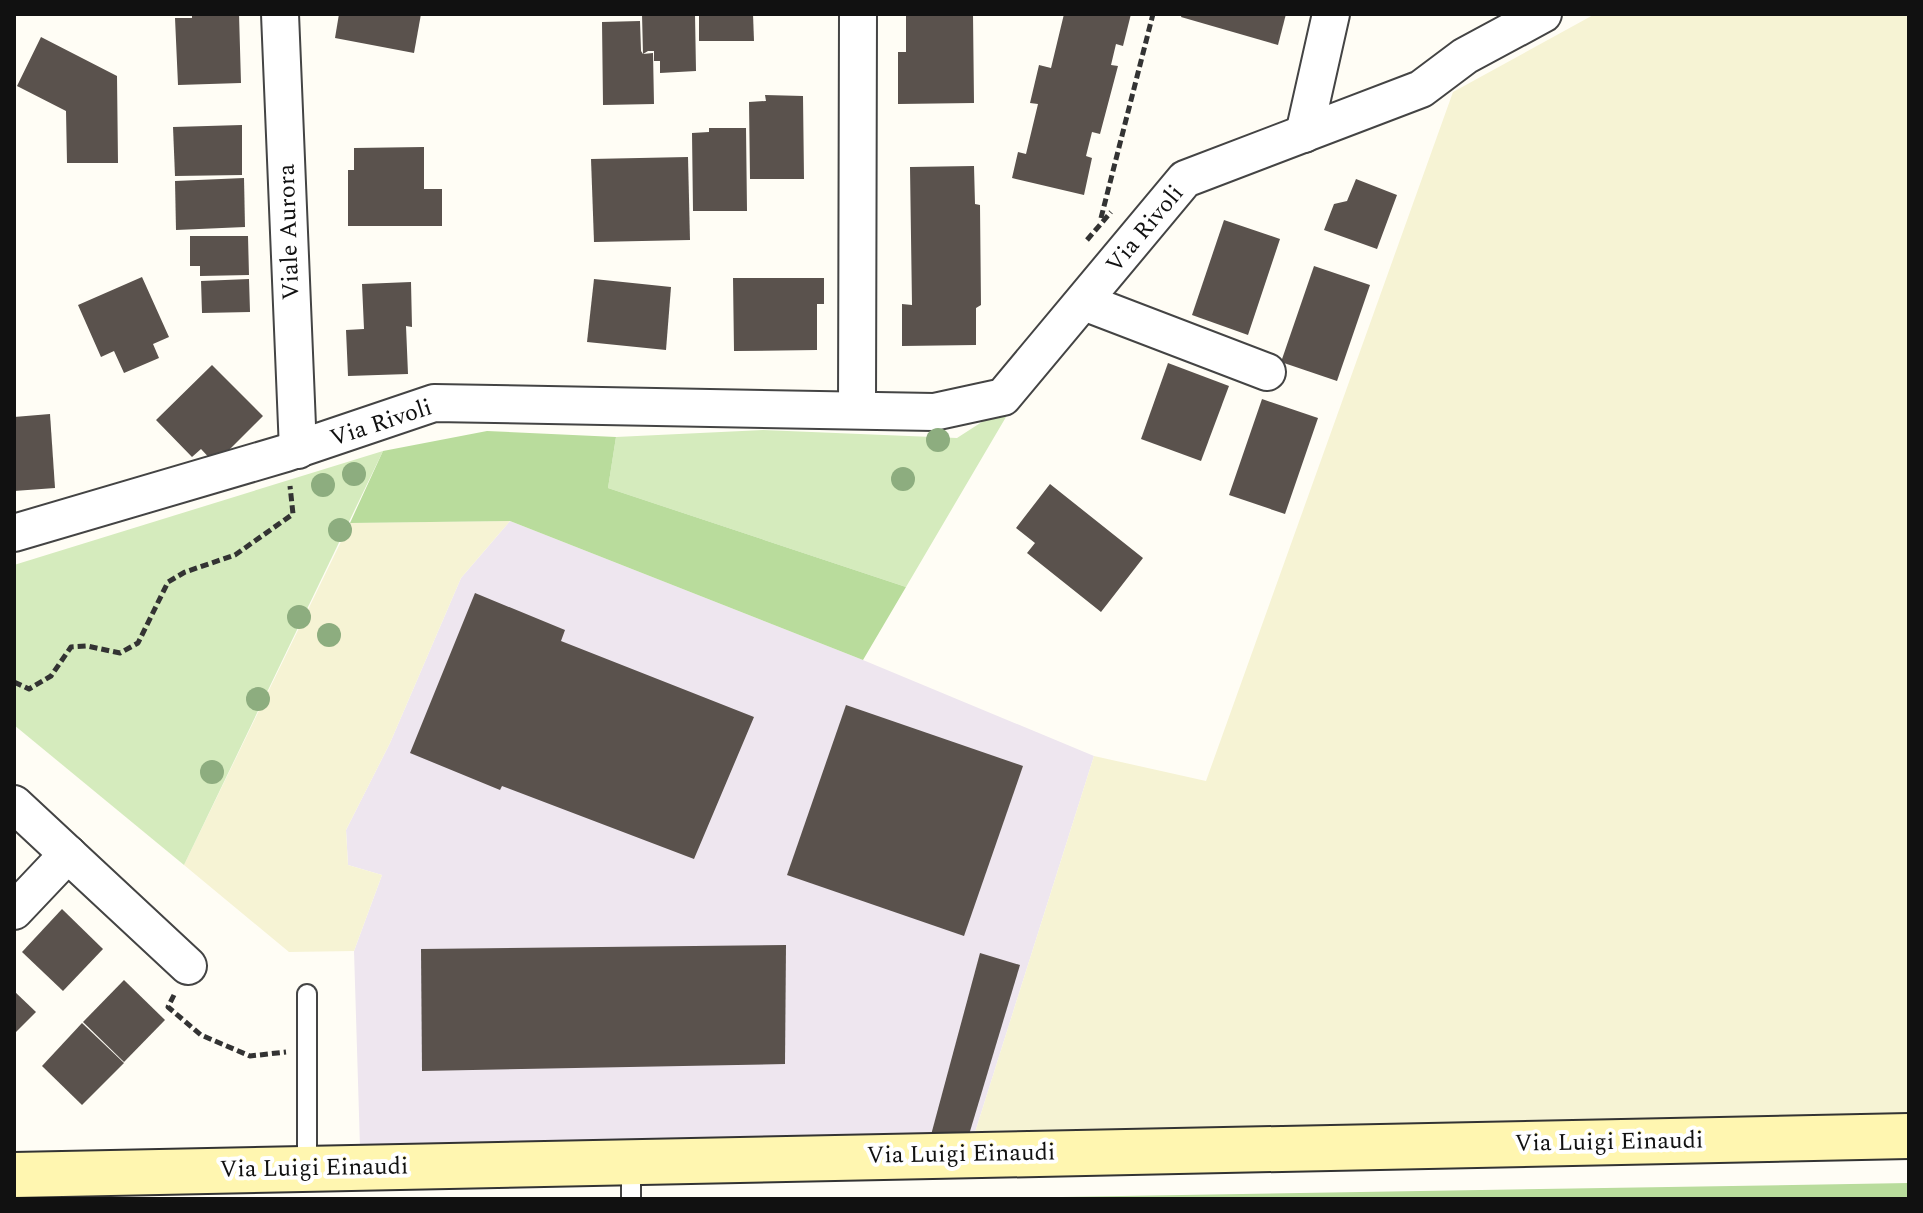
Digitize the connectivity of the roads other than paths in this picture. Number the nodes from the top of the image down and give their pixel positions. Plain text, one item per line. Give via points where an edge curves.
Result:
1 (280, 14) edge
2 (858, 14) edge
3 (1331, 14) edge
4 (1543, 14) edge
5 (1304, 134) junction
6 (1084, 302) junction
7 (1267, 372) dead end
8 (857, 410) junction
9 (292, 452) junction
10 (14, 533) edge
11 (14, 804) edge
12 (68, 854) junction
13 (14, 911) edge
14 (188, 966) road end
15 (307, 994) dead end
16 (1909, 1136) edge
17 (307, 1168) junction
18 (14, 1175) edge
19 (631, 1180) edge

1 - 9 street, Viale Aurora
2 - 8 street
3 - 5 street
4 - 5 street, Via Rivoli via 1465,56 1421,89
5 - 6 street, Via Rivoli via 1185,179
6 - 7 street, Via Rivoli
6 - 8 street, Via Rivoli via 1003,397 934,412
8 - 9 street, Via Rivoli via 434,403
9 - 10 street, Via Rivoli
11 - 12 street
12 - 13 street
12 - 14 street
15 - 17 lane
16 - 19 main road, Via Luigi Einaudi
17 - 18 main road, Via Luigi Einaudi
17 - 19 main road, Via Luigi Einaudi

